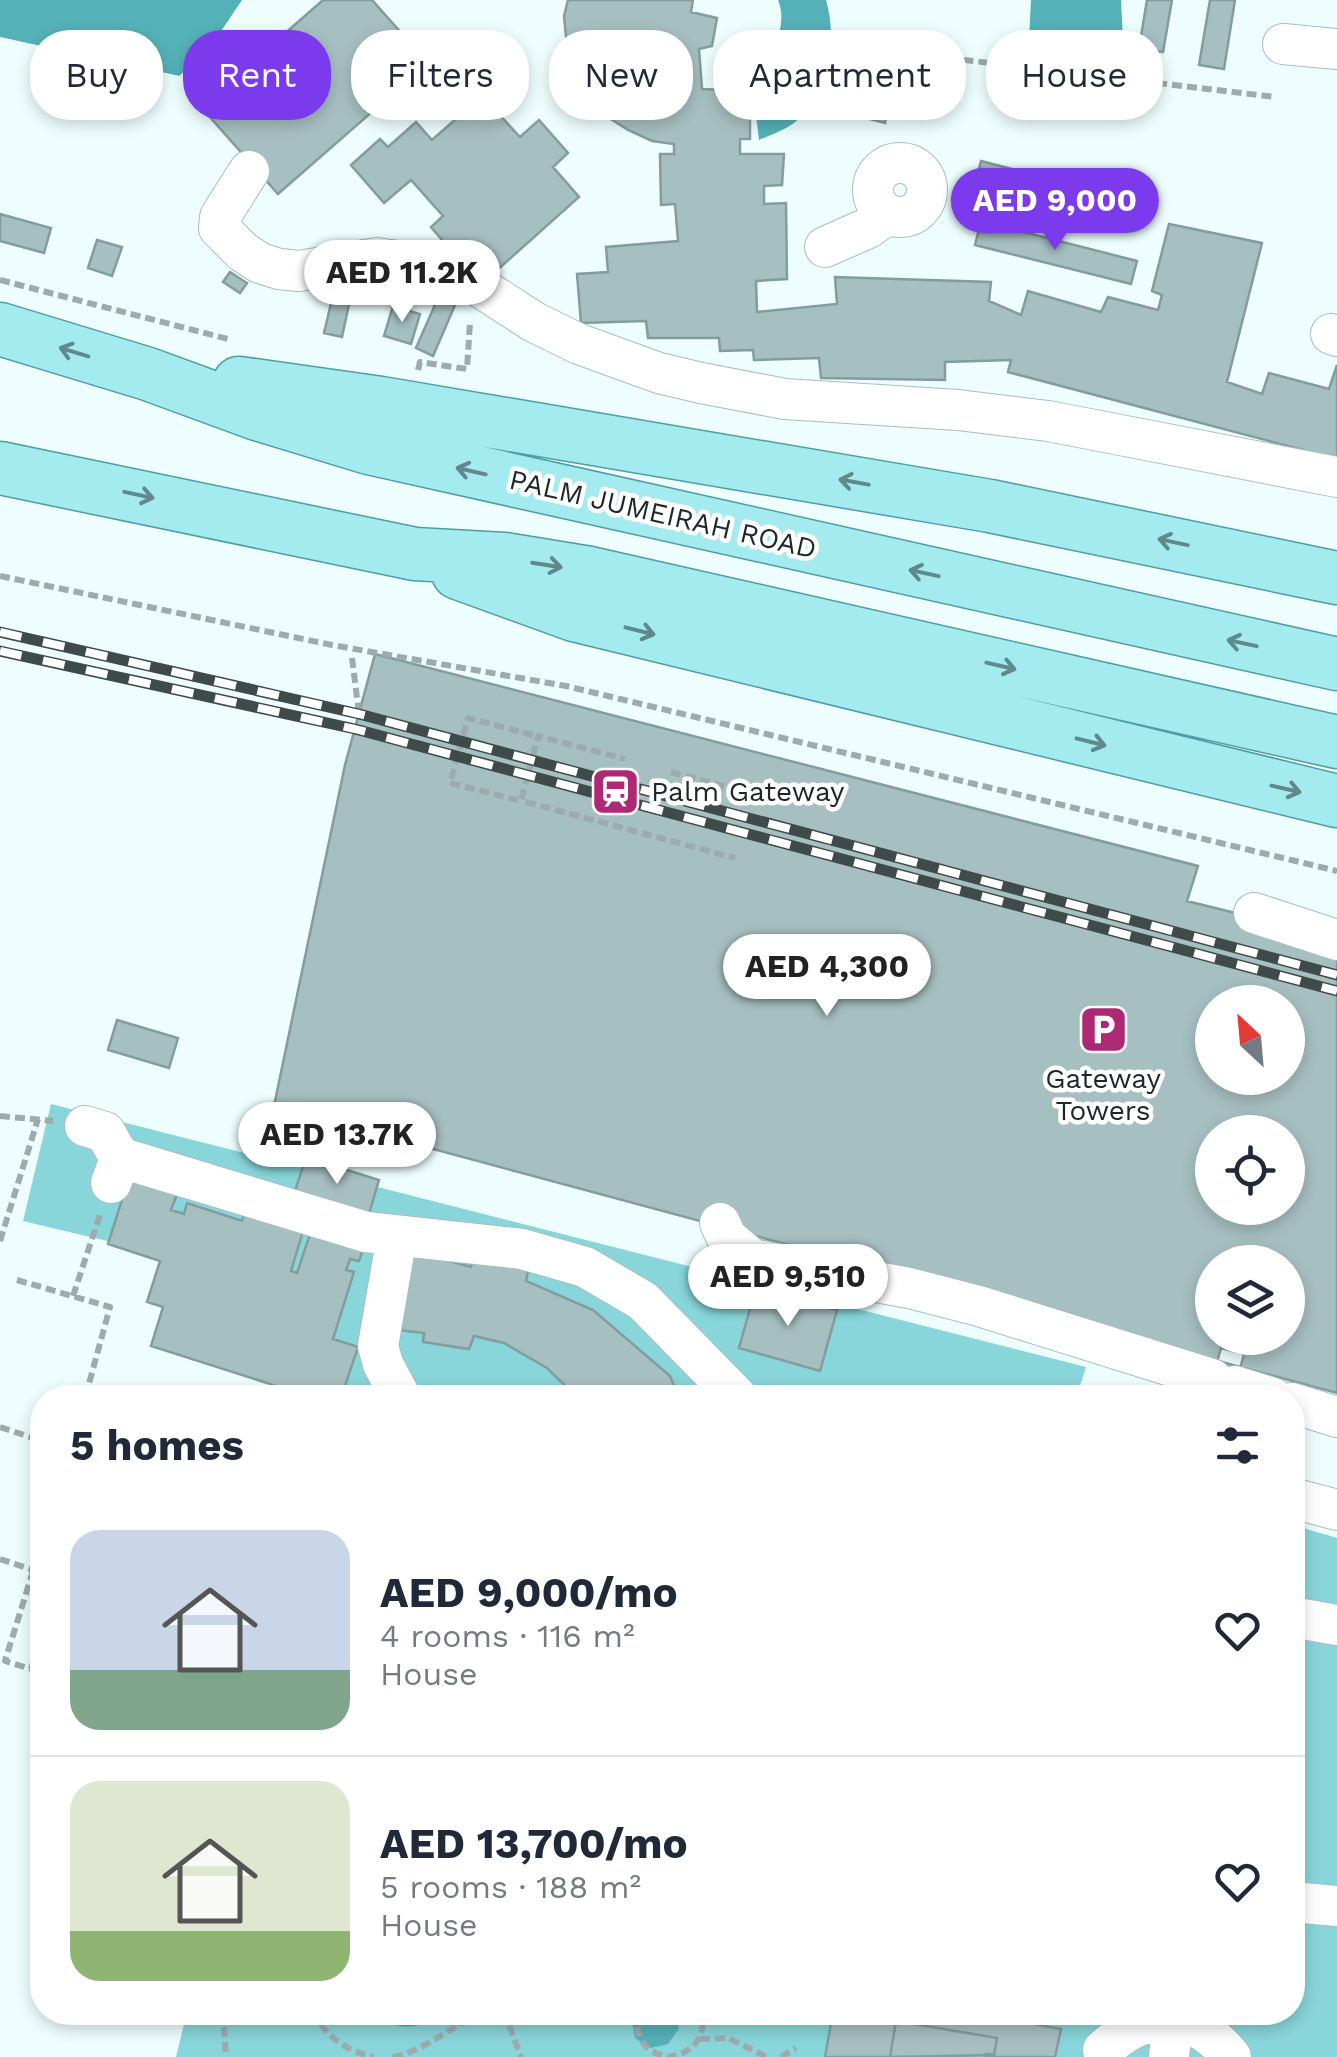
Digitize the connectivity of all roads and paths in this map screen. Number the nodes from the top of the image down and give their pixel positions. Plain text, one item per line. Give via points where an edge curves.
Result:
1 (1282, 44) dead end
2 (1337, 49) edge
3 (966, 61) edge
4 (1275, 97) dead end
5 (249, 171) dead end
6 (888, 214) dead end
7 (825, 248) dead end
8 (0, 280) edge
9 (0, 329) edge
10 (246, 344) dead end
11 (148, 374) junction
12 (0, 468) edge
13 (1337, 477) edge
14 (416, 554) junction
15 (0, 576) edge
16 (1337, 578) edge
17 (352, 658) dead end
18 (1337, 664) edge
19 (359, 714) dead end
20 (533, 735) dead end
21 (1337, 742) edge
22 (626, 759) dead end
23 (671, 772) dead end
24 (752, 794) dead end
25 (1337, 801) edge
26 (526, 802) dead end
27 (736, 858) dead end
28 (1337, 871) edge
29 (1254, 914) dead end
30 (1337, 940) edge
31 (0, 1116) edge
32 (38, 1119) junction
33 (85, 1126) joint
34 (116, 1172) junction
35 (720, 1223) dead end
36 (1, 1235) edge
37 (396, 1236) junction
38 (17, 1280) dead end
39 (74, 1296) junction
40 (378, 1346) junction
41 (88, 1385) edge
42 (368, 1385) edge
43 (394, 1385) edge
44 (725, 1385) edge
45 (1233, 1385) edge
46 (1305, 1407) edge
47 (1337, 1417) edge
48 (0, 1428) edge
49 (30, 1437) edge
50 (1305, 1501) edge
51 (1337, 1510) edge
52 (0, 1559) edge
53 (30, 1568) edge
54 (30, 1593) edge
55 (1305, 1619) edge
56 (1337, 1625) edge
57 (30, 1668) edge
58 (1305, 1903) edge
59 (1337, 1906) edge
60 (225, 2025) edge
61 (320, 2025) edge
62 (458, 2025) edge
63 (509, 2025) edge
64 (638, 2025) edge
65 (701, 2025) edge
66 (1137, 2025) edge
67 (700, 2039) junction
68 (1171, 2039) edge
69 (796, 2048) dead end
70 (1103, 2050) dead end
71 (226, 2057) edge
72 (373, 2057) edge
73 (392, 2057) edge
74 (521, 2057) edge
75 (668, 2057) edge
76 (767, 2057) edge
77 (780, 2057) edge
78 (1231, 2057) edge

1 - 2 lane
3 - 4 path
5 - 13 lane via 219,228 244,252 279,270 407,260 466,278 579,344 701,383 785,398 1048,421
6 - 7 lane
8 - 10 path
11 -> 9 main road, PALM JUMEIRAH ROAD
16 -> 11 main road via 1009,510 381,404
18 -> 11 main road, PALM JUMEIRAH ROAD via 369,448
12 -> 14 main road
14 -> 21 main road via 504,558 590,573
14 -> 25 main road via 574,615
15 - 28 path via 566,686
17 - 19 path
20 - 22 path via 468,718 450,782 521,801 538,736
23 - 24 path
26 - 27 path
29 - 30 lane
31 - 32 path
32 - 33 path
32 - 36 path
33 - 34 lane via 105,1132
34 - 37 lane
34 - 39 path
35 - 45 lane via 752,1259 944,1296
37 - 40 lane
37 - 44 lane via 522,1249 585,1267 643,1302
38 - 39 path
39 - 41 path via 110,1307
40 - 42 lane
40 - 43 lane
46 - 47 lane
48 - 49 path
50 - 51 lane
52 - 53 path
54 - 57 path via 5,1661
55 - 56 lane
58 - 59 lane
60 - 71 path
61 - 72 path via 338,2043
62 - 73 path via 414,2052
63 - 74 path
64 - 75 path via 646,2047
65 - 67 path
66 - 70 lane
67 - 75 path
67 - 76 path via 728,2038
68 - 78 lane via 1195,2026
69 - 77 path

